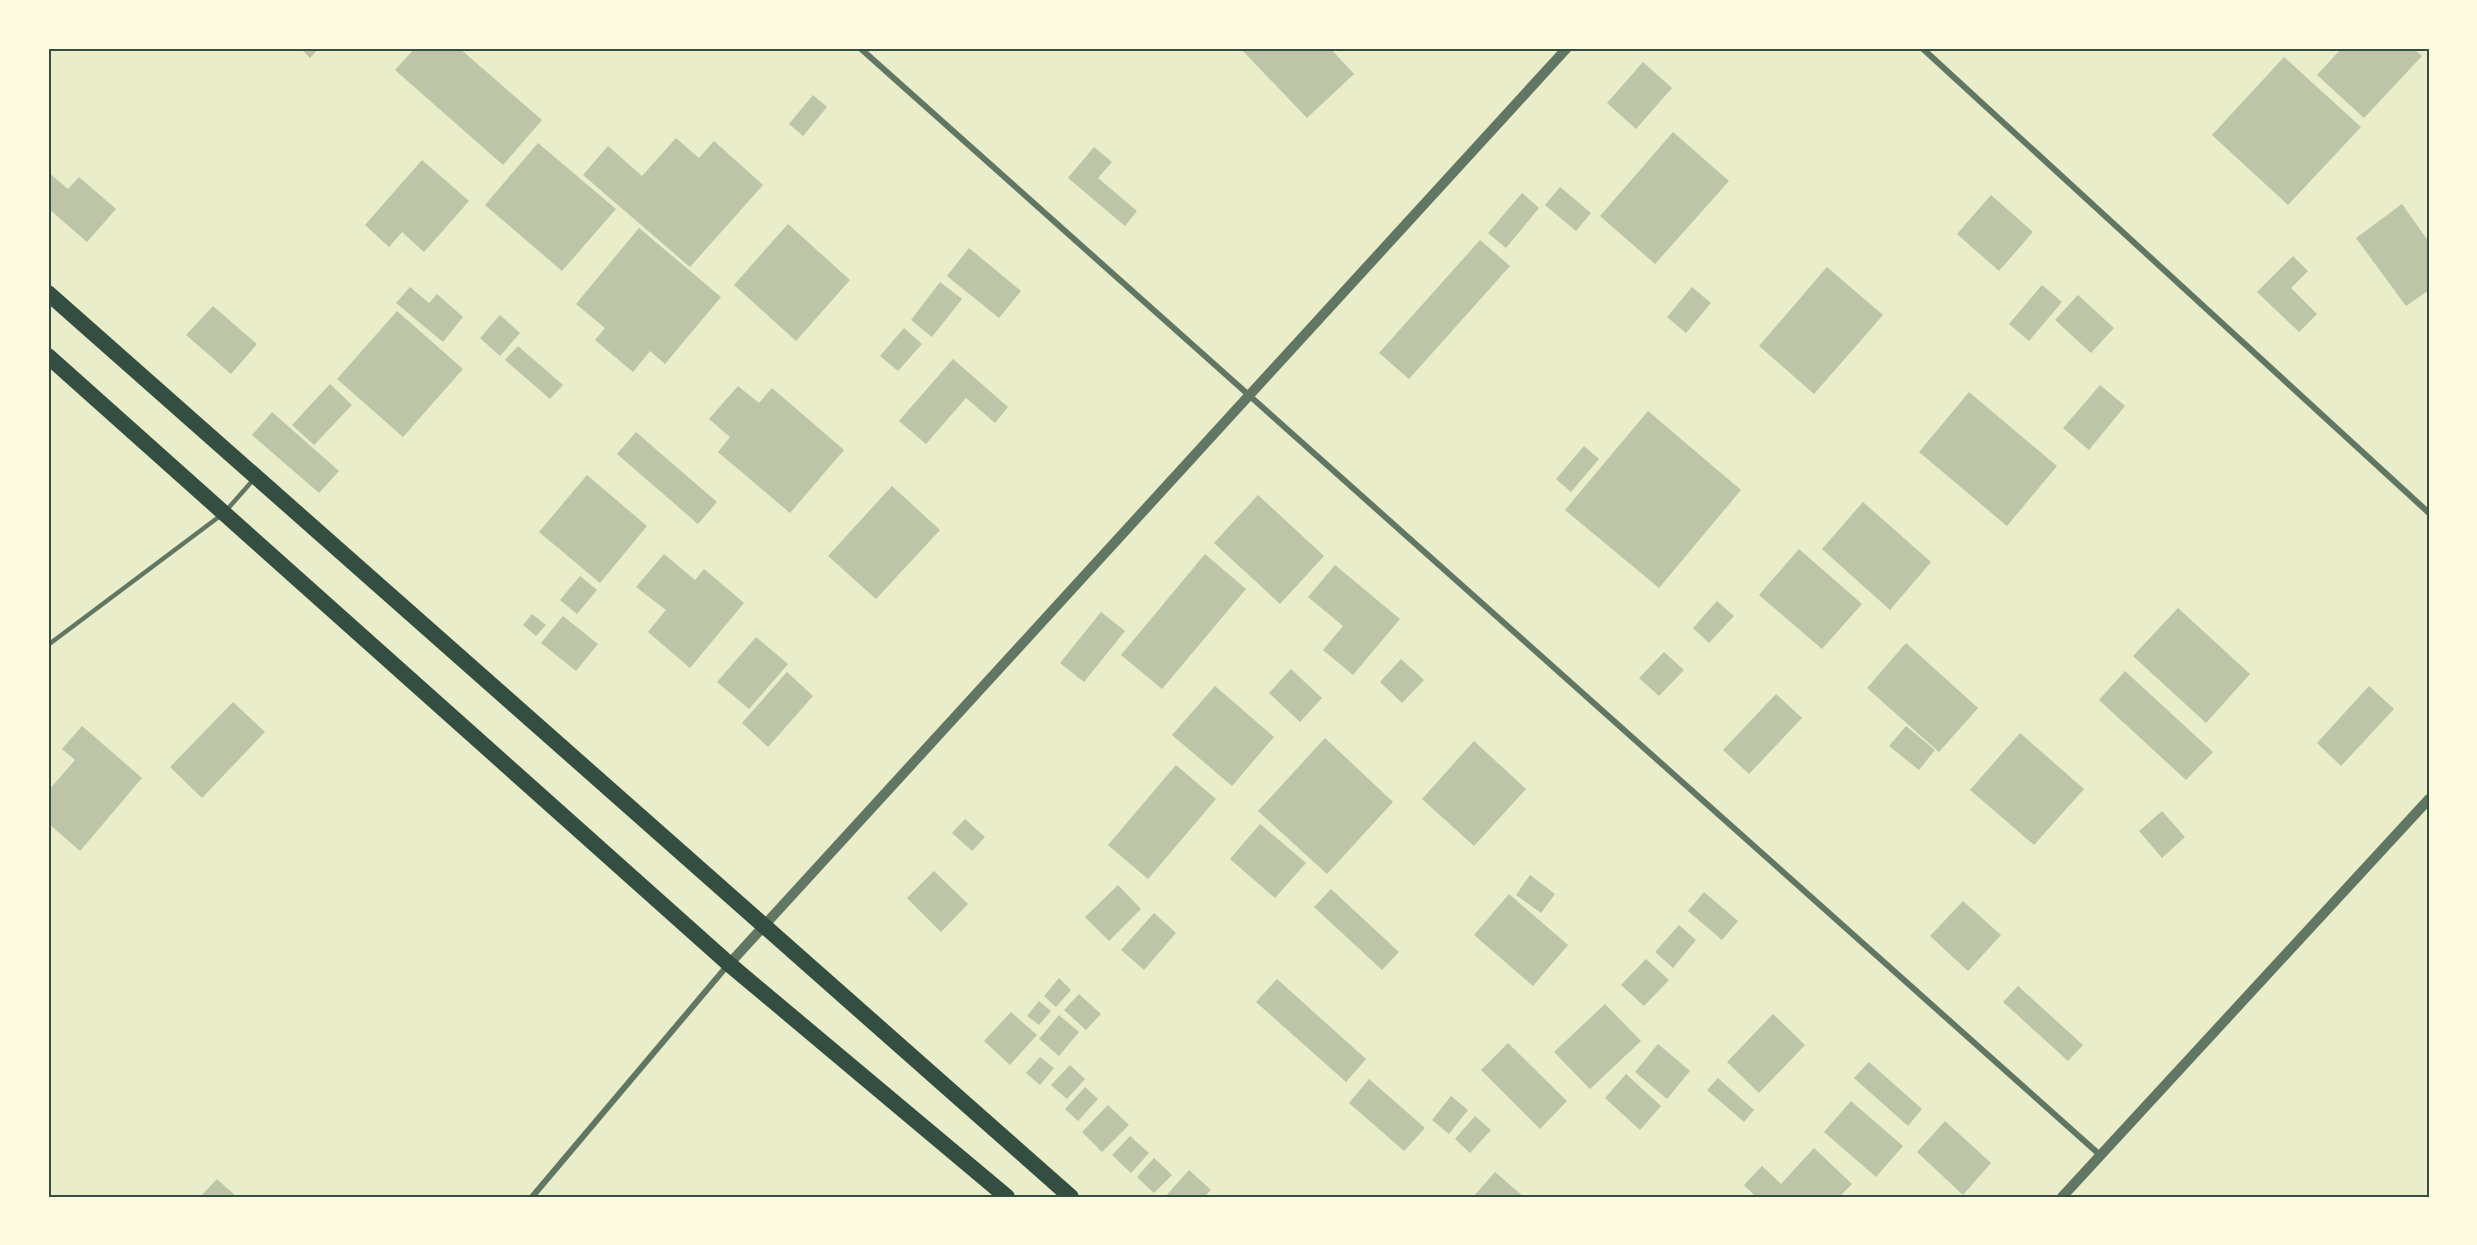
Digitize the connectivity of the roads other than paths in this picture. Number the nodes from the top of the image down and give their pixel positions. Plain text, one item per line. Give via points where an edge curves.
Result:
1 (860, 48) edge
2 (1567, 48) edge
3 (1922, 48) edge
4 (48, 292) edge
5 (48, 356) edge
6 (1250, 396) junction
7 (256, 477) junction
8 (224, 513) junction
9 (2429, 513) edge
10 (48, 645) edge
11 (2429, 799) edge
12 (763, 926) junction
13 (729, 963) junction
14 (2100, 1155) junction
15 (532, 1197) edge
16 (1007, 1197) edge
17 (1071, 1197) edge
18 (2062, 1197) edge

1 - 6 street
2 - 6 street
3 - 9 street
4 - 7 highway
5 - 8 highway
6 - 12 street
6 - 14 street
7 - 8 lane
7 - 12 highway
8 - 10 lane
8 - 13 highway
11 - 14 street
12 - 13 street
12 - 17 highway
13 - 15 street
13 - 16 highway
14 - 18 street

